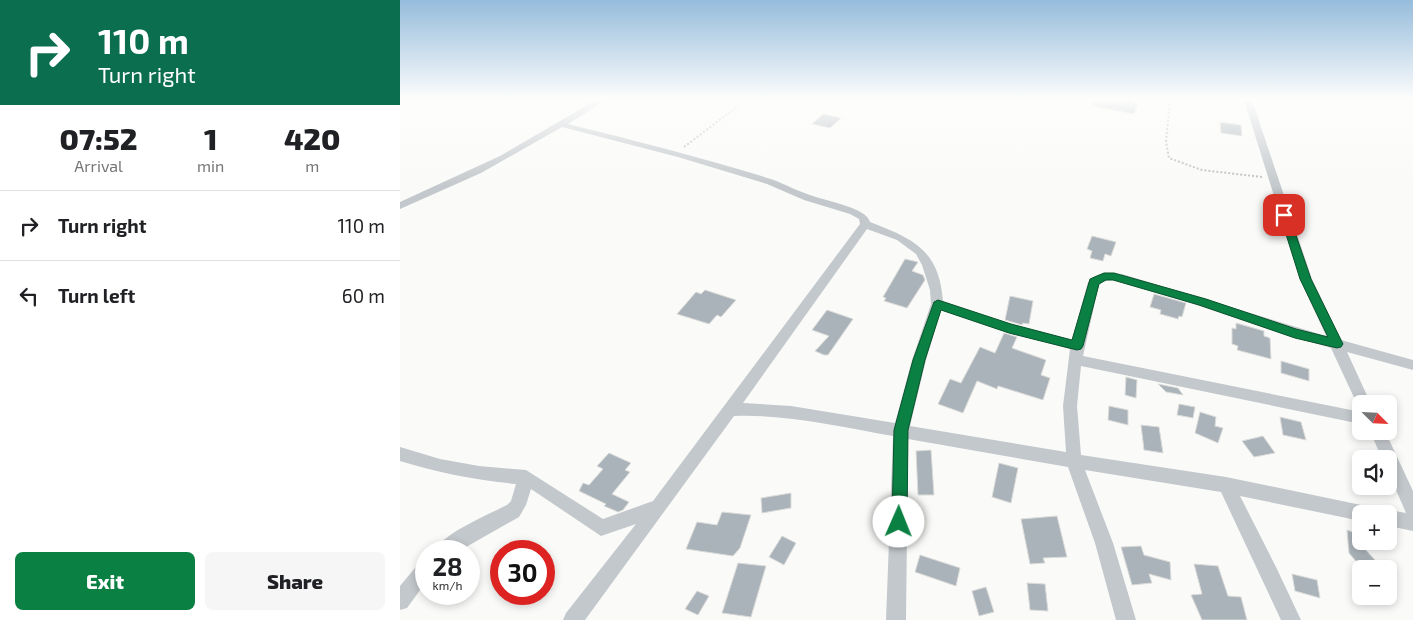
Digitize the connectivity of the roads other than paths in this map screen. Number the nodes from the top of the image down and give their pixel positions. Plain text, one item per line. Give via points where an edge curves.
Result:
1 (556, 129) edge
2 (578, 129) edge
3 (1257, 129) edge
4 (400, 206) edge
5 (865, 224) junction
6 (938, 304) junction
7 (1337, 344) junction
8 (1076, 353) junction
9 (1413, 365) edge
10 (1360, 395) edge
11 (730, 410) junction
12 (1352, 416) edge
13 (901, 430) junction
14 (1381, 440) edge
15 (400, 454) edge
16 (1074, 461) junction
17 (526, 477) junction
18 (1226, 485) junction
19 (659, 506) junction
20 (1413, 509) edge
21 (1352, 511) edge
22 (1397, 520) edge
23 (1413, 523) edge
24 (460, 540) edge
25 (415, 582) edge
26 (400, 600) edge
27 (573, 620) edge
28 (896, 620) edge
29 (1126, 620) edge
30 (1291, 620) edge

1 - 4 street via 470,175
2 - 5 street via 770,182 854,212 864,218
3 - 7 street via 1306,279
5 - 6 street via 901,238 920,252 928,265
5 - 11 street
6 - 8 street
6 - 13 street
7 - 8 street via 1114,276 1104,276 1094,282
7 - 9 street
7 - 10 street
8 - 12 street
8 - 16 street via 1070,406
11 - 13 street via 791,412
11 - 19 street
13 - 16 street
13 - 28 street
14 - 20 street
15 - 17 street via 440,466
16 - 18 street
16 - 29 street via 1104,543
17 - 19 street via 601,528
17 - 24 street via 518,505 513,511
18 - 21 street
18 - 30 street
19 - 27 street
22 - 23 street
25 - 26 street

